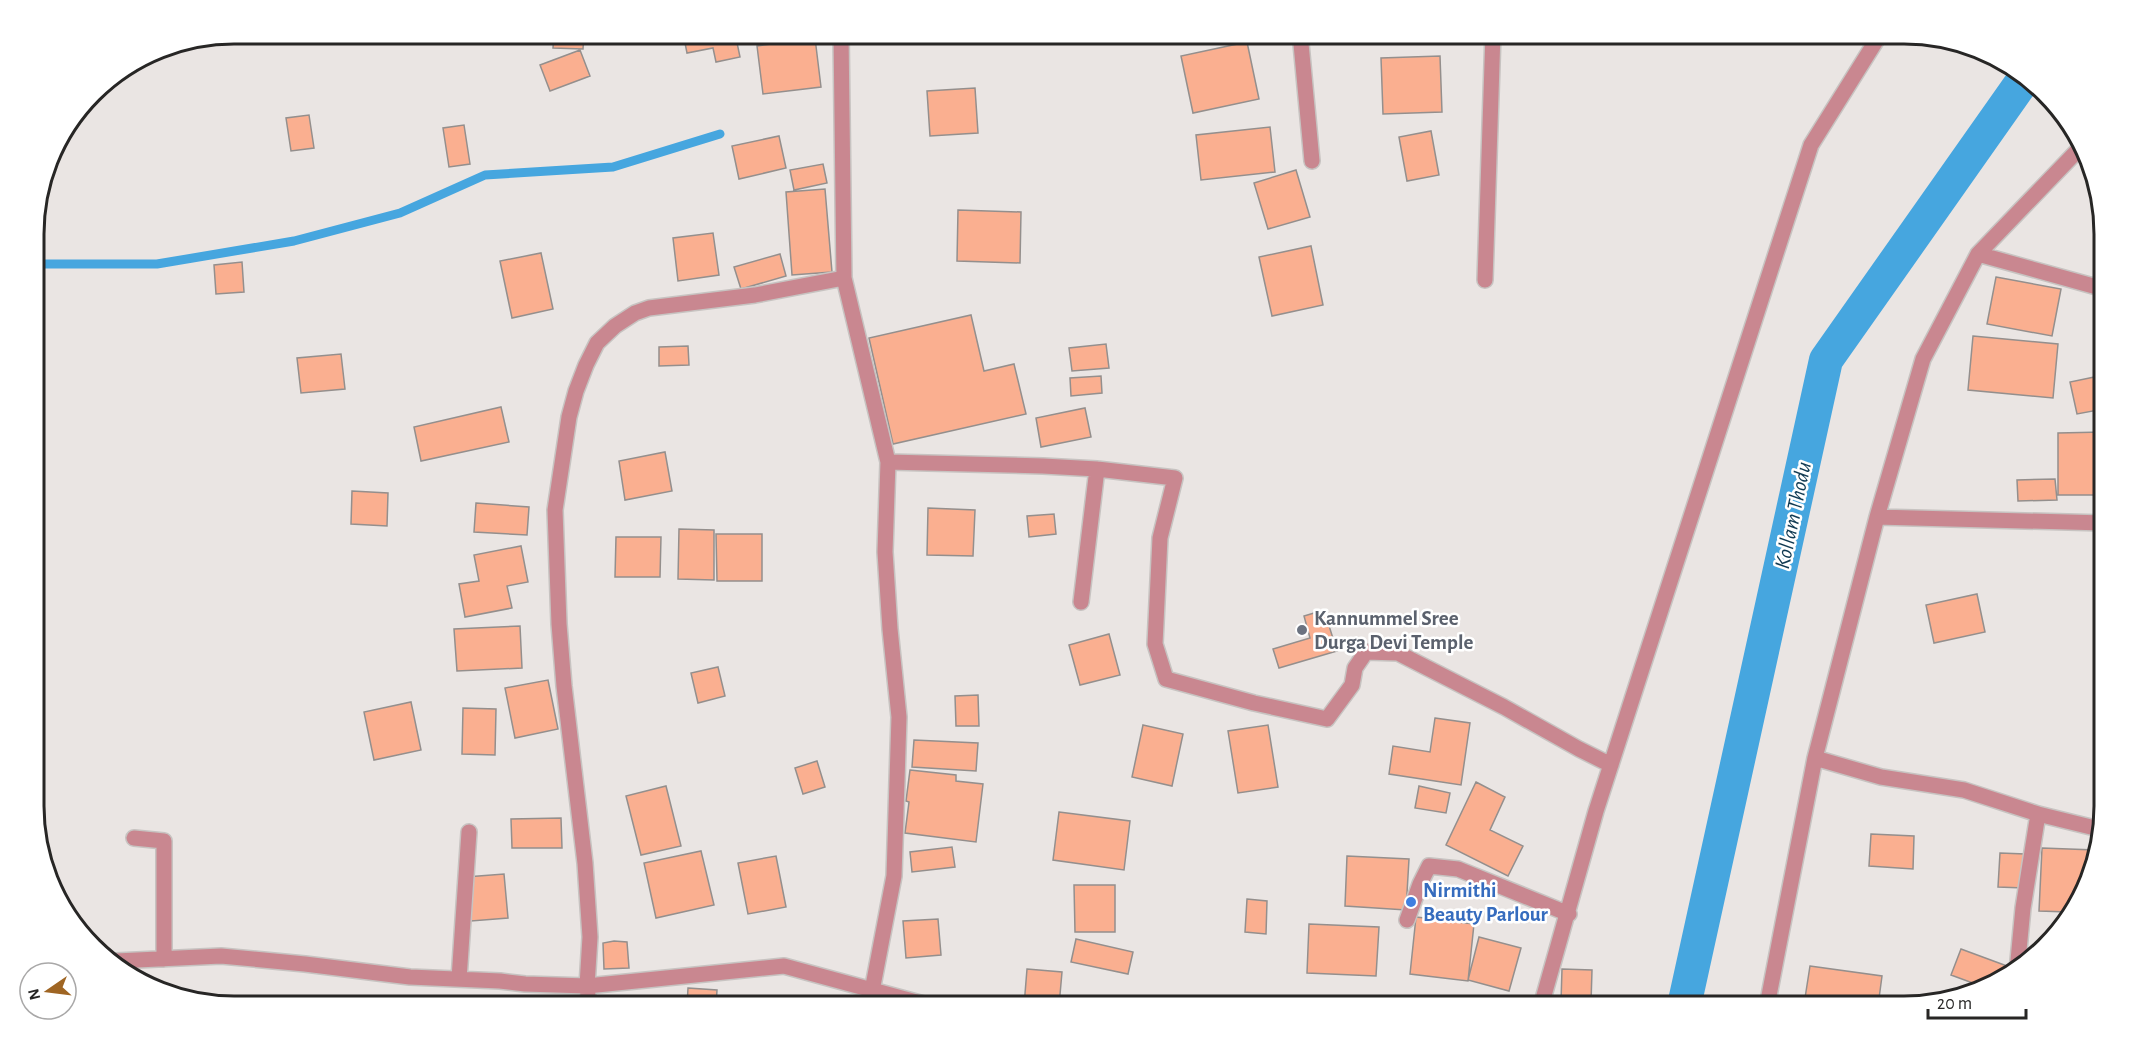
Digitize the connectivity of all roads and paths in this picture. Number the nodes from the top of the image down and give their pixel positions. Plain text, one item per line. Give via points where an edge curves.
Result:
1 (841, 43) edge
2 (1301, 43) edge
3 (1493, 43) edge
4 (1875, 43) edge
5 (2077, 155) edge
6 (1312, 161) dead end
7 (1978, 254) junction
8 (844, 278) junction
9 (1485, 280) dead end
10 (2094, 286) edge
11 (888, 462) junction
12 (1097, 469) junction
13 (1877, 517) junction
14 (2094, 523) edge
15 (1081, 602) dead end
16 (1815, 758) junction
17 (1611, 765) junction
18 (2038, 814) junction
19 (2093, 828) edge
20 (469, 832) dead end
21 (134, 838) dead end
22 (1569, 914) junction
23 (1407, 920) dead end
24 (2018, 957) edge
25 (164, 959) junction
26 (125, 961) edge
27 (459, 979) junction
28 (588, 986) junction
29 (872, 991) junction
30 (1544, 995) edge
31 (1769, 995) edge
32 (588, 996) edge
33 (890, 996) edge

1 - 8 street
2 - 6 street
3 - 9 street
4 - 17 street via 1811,144
5 - 7 street
7 - 10 street
7 - 13 street via 1923,359
8 - 11 street
8 - 28 street via 755,295 649,308 615,326 597,343 576,391 555,510 564,686 590,937
11 - 12 street
11 - 29 street via 885,552 899,717 894,876
12 - 15 street
12 - 17 street via 1175,478 1160,538 1155,644 1166,679 1327,719 1352,685 1355,668 1366,652 1398,653
13 - 14 street
13 - 16 street
16 - 18 street via 1881,777 1964,790
16 - 31 street
17 - 22 street
18 - 19 street
18 - 24 street
20 - 27 street
21 - 25 street via 164,841
22 - 23 street via 1458,869 1429,866
22 - 30 street
25 - 26 street
25 - 27 street via 221,956
27 - 28 street
28 - 29 street via 784,966
28 - 32 street
29 - 33 street

